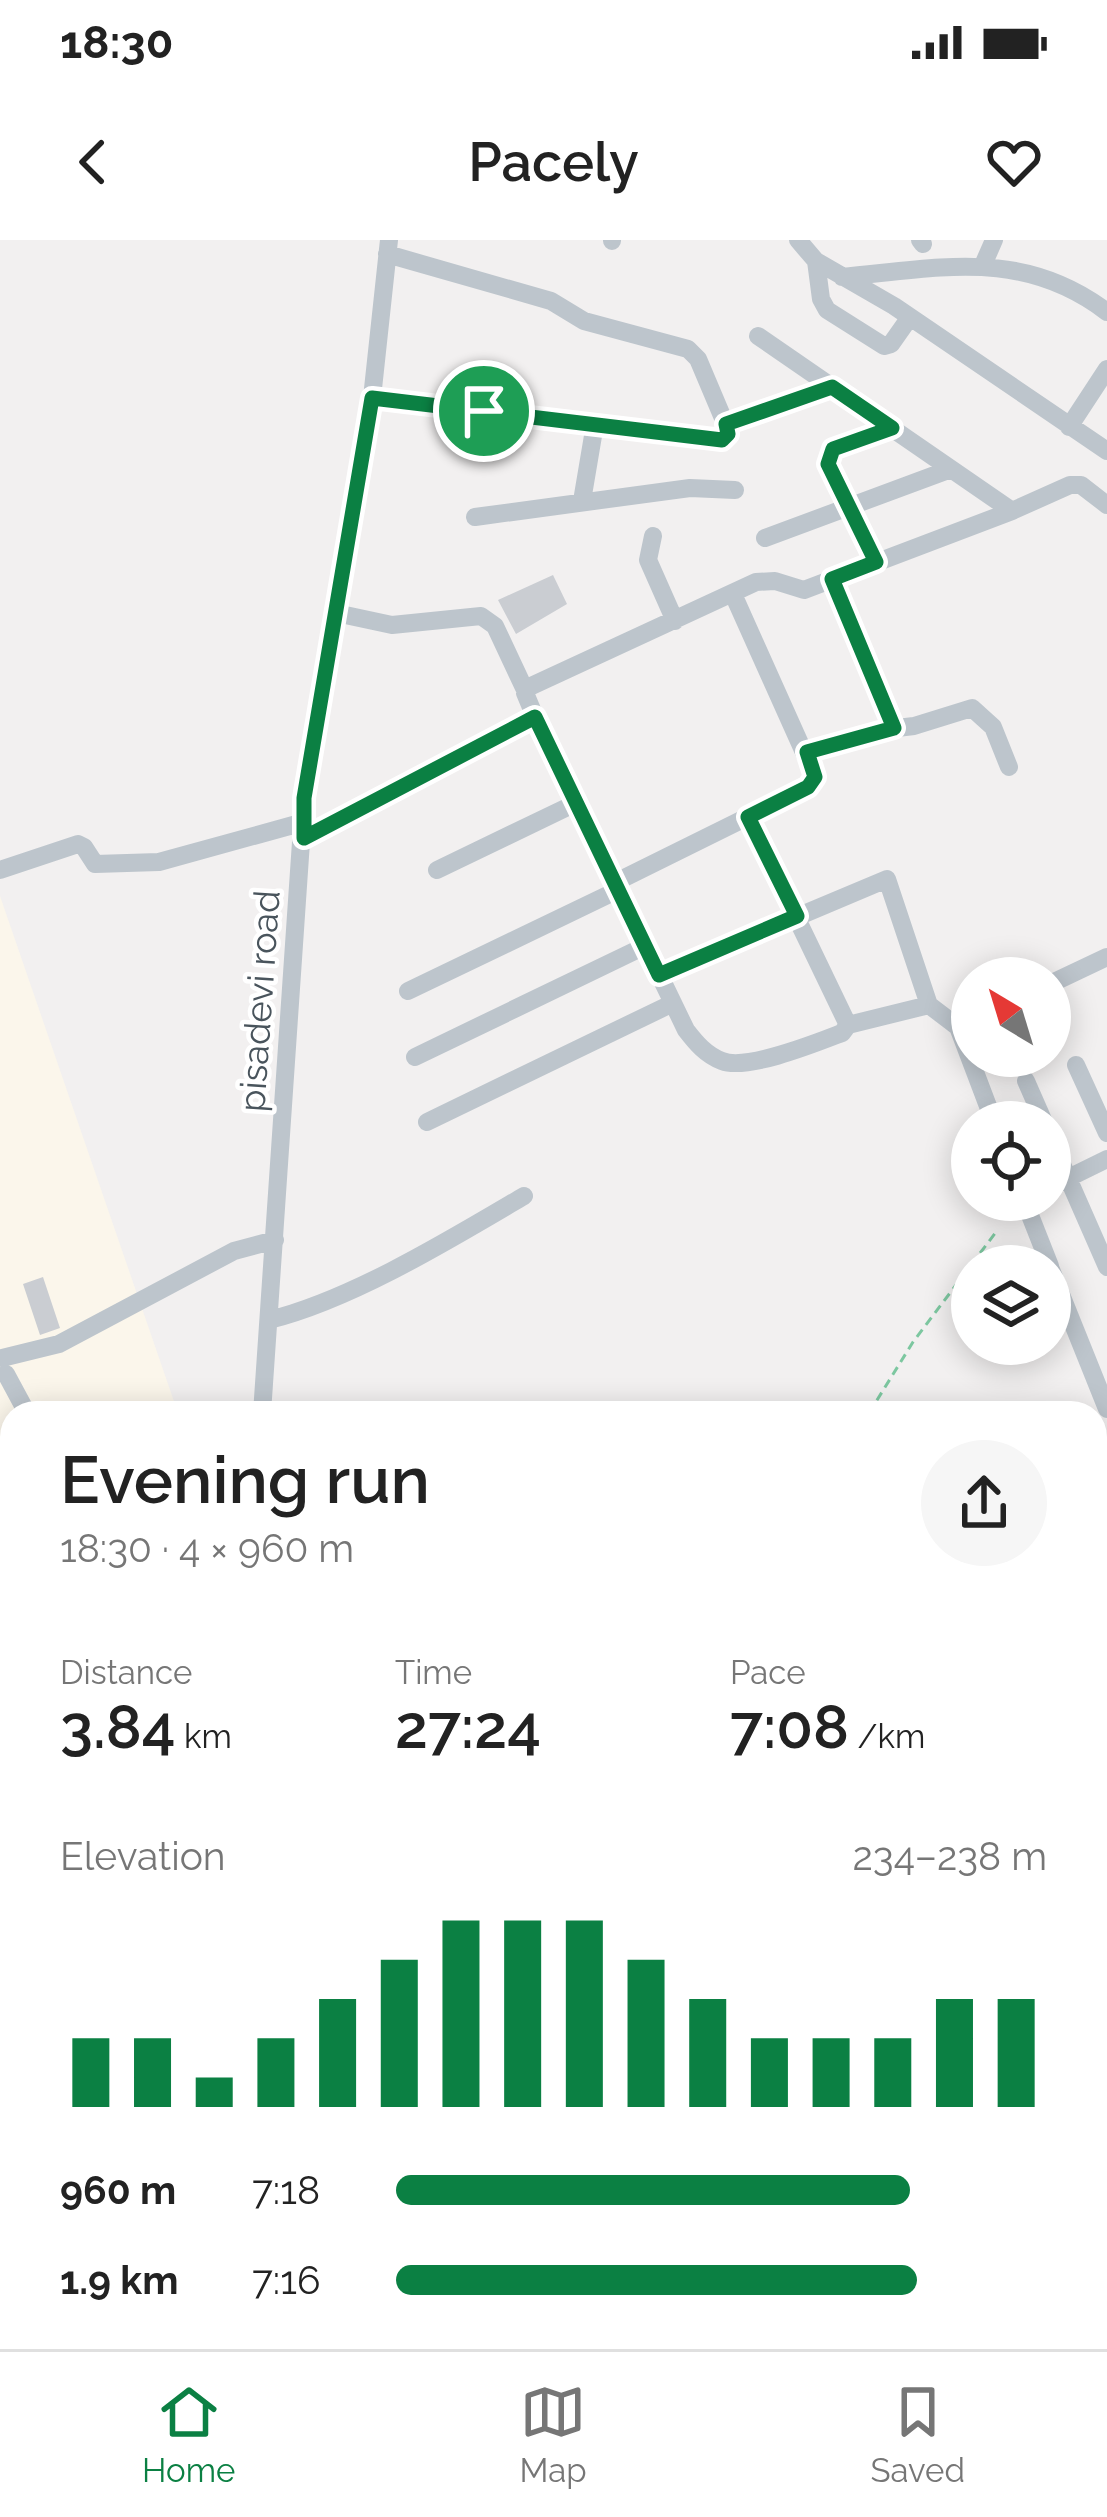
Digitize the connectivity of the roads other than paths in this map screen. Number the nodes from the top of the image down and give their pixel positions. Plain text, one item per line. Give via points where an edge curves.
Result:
1 (798, 240) edge
2 (994, 240) edge
3 (388, 247) edge
4 (816, 261) junction
5 (983, 265) junction
6 (842, 277) junction
7 (1107, 312) edge
8 (910, 317) junction
9 (758, 336) dead end
10 (1107, 369) edge
11 (832, 387) junction
12 (372, 398) junction
13 (595, 424) junction
14 (726, 424) junction
15 (1069, 427) junction
16 (892, 428) junction
17 (1107, 452) edge
18 (951, 469) junction
19 (735, 490) dead end
20 (582, 501) junction
21 (1107, 505) edge
22 (848, 506) junction
23 (1012, 511) junction
24 (475, 518) dead end
25 (653, 536) dead end
26 (765, 538) dead end
27 (876, 562) junction
28 (832, 579) junction
29 (733, 594) junction
30 (336, 613) junction
31 (675, 621) junction
32 (525, 690) junction
33 (535, 717) junction
34 (894, 728) junction
35 (807, 752) junction
36 (1009, 767) dead end
37 (575, 803) junction
38 (748, 817) junction
39 (304, 830) junction
40 (0, 870) edge
41 (437, 870) dead end
42 (616, 887) junction
43 (797, 916) junction
44 (644, 946) junction
45 (1107, 957) edge
46 (1071, 974) edge
47 (659, 975) junction
48 (408, 991) dead end
49 (673, 1003) junction
50 (928, 1005) junction
51 (951, 1016) edge
52 (848, 1025) junction
53 (415, 1057) dead end
54 (1076, 1066) dead end
55 (1026, 1081) dead end
56 (1035, 1101) edge
57 (427, 1122) dead end
58 (1107, 1133) edge
59 (1107, 1159) edge
60 (1071, 1177) edge
61 (524, 1196) dead end
62 (1071, 1204) edge
63 (275, 1240) junction
64 (1107, 1267) edge
65 (1071, 1319) edge
66 (269, 1321) junction
67 (2, 1365) edge
68 (21, 1401) edge
69 (263, 1401) edge
70 (1104, 1401) edge

1 - 4 street
2 - 5 street
3 - 12 street, pisadevi road
3 - 14 street via 551,301 584,321 688,349
4 - 6 street
4 - 8 street via 827,310 884,346
5 - 6 street
5 - 7 street via 1040,275
6 - 8 street
8 - 15 street
9 - 11 street
10 - 15 street
11 - 14 street
11 - 16 street
12 - 13 street
12 - 30 street, pisadevi road
13 - 14 street via 722,440
13 - 20 street
15 - 17 street
16 - 18 street
16 - 22 street via 830,453
18 - 22 street
18 - 23 street
19 - 20 street
20 - 24 street
21 - 23 street via 1075,484
22 - 26 street
22 - 27 street
23 - 27 street
25 - 31 street via 648,560
27 - 28 street
28 - 29 street via 800,590 764,581
28 - 34 street
29 - 31 street
29 - 35 street
30 - 32 street via 392,626 481,616 495,626
30 - 39 street, pisadevi road
31 - 32 street
32 - 33 street
33 - 37 street
33 - 39 street
34 - 35 street
34 - 36 street via 972,708 993,727
35 - 38 street via 815,777 808,787
37 - 41 street
37 - 42 street
38 - 42 street
38 - 43 street
39 - 40 street via 142,865 95,865 78,844
39 - 63 street, pisadevi road
42 - 44 street
42 - 48 street
43 - 47 street
43 - 50 street via 887,879
43 - 52 street
44 - 47 street
44 - 53 street
45 - 46 street
47 - 49 street
49 - 52 street via 700,1049 726,1064 787,1054
49 - 57 street
50 - 51 street
50 - 52 street
54 - 58 street
55 - 56 street
59 - 60 street
61 - 66 street via 448,1241
62 - 64 street
63 - 66 street, pisadevi road
63 - 67 street via 234,1251 59,1344
65 - 70 street
66 - 69 street, pisadevi road
67 - 68 street

